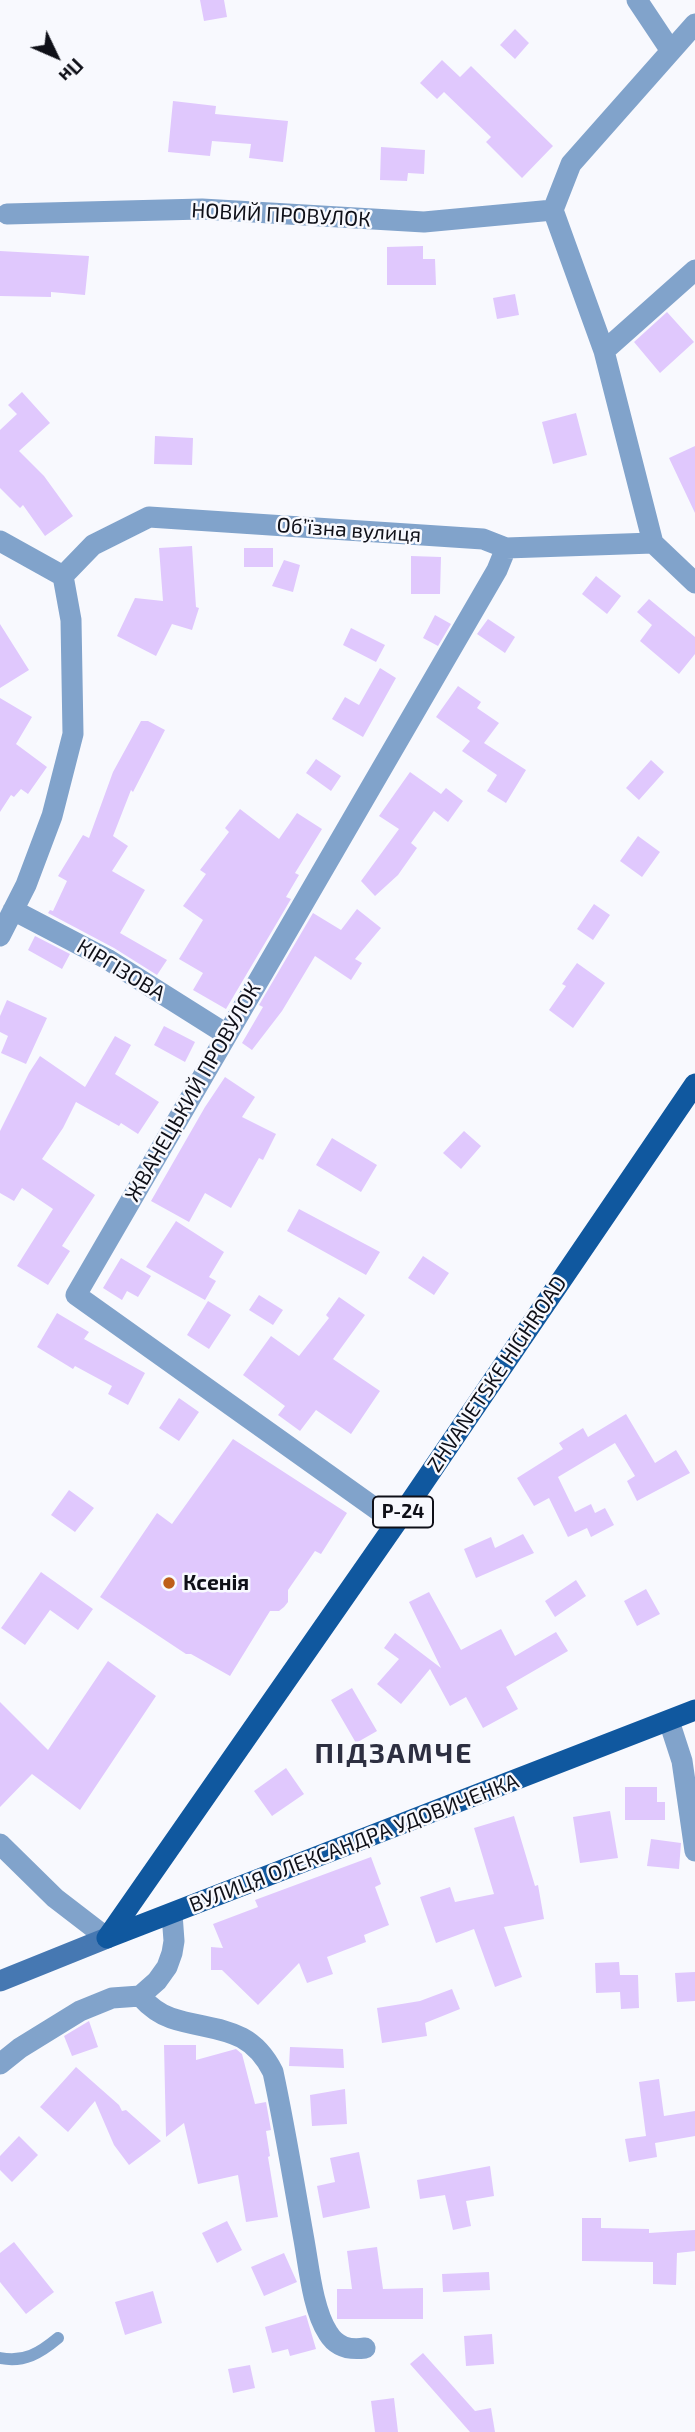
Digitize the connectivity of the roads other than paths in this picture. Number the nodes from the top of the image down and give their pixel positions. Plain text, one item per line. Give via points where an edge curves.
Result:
1 (637, 0) edge
2 (695, 24) edge
3 (671, 51) junction
4 (553, 210) junction
5 (7, 214) dead end
6 (695, 271) edge
7 (604, 351) junction
8 (0, 541) edge
9 (653, 543) junction
10 (506, 548) junction
11 (63, 576) junction
12 (695, 583) edge
13 (13, 910) junction
14 (0, 936) edge
15 (226, 1034) junction
16 (695, 1084) edge
17 (396, 1522) junction
18 (695, 1710) edge
19 (669, 1721) junction
20 (0, 1844) edge
21 (695, 1851) edge
22 (172, 1914) junction
23 (107, 1938) junction
24 (4, 1978) edge
25 (140, 1997) junction
26 (0, 2064) edge
27 (58, 2338) dead end
28 (365, 2348) dead end
29 (0, 2358) edge

1 - 3 street
2 - 3 street
3 - 4 street via 571,163
4 - 5 street, НОВИЙ ПРОВУЛОК via 424,222 202,209
4 - 7 street
6 - 7 street
7 - 9 street
8 - 11 street
9 - 10 street, Обʼїзна вулиця
9 - 12 street
10 - 11 street, Обʼїзна вулиця via 483,539 149,517 93,545
10 - 15 street, ЖВАНЕЦЬКИЙ ПРОВУЛОК
11 - 13 street via 71,620 72,734 52,816
13 - 14 street
13 - 15 street, КІРГІЗОВА via 107,959
15 - 17 street, ЖВАНЕЦЬКИЙ ПРОВУЛОК via 76,1295
16 - 17 main road, ZHVANETSKE HIGHROAD / Р-24
17 - 23 main road, ZHVANETSKE HIGHROAD / Р-24
18 - 19 main road, ВУЛИЦЯ ОЛЕКСАНДРА УДОВИЧЕНКА
19 - 21 street via 682,1761
19 - 22 main road, ВУЛИЦЯ ОЛЕКСАНДРА УДОВИЧЕНКА
20 - 23 street via 55,1898
22 - 23 main road, ВУЛИЦЯ ОЛЕКСАНДРА УДОВИЧЕНКА
22 - 25 street via 172,1953 158,1981
23 - 24 main road, ВУЛИЦЯ ОЛЕКСАНДРА УДОВИЧЕНКА
25 - 26 street via 112,1998 80,2011
25 - 28 street via 170,2018 238,2036 267,2059 275,2079 311,2280 323,2322 342,2347
27 - 29 lane via 33,2356

